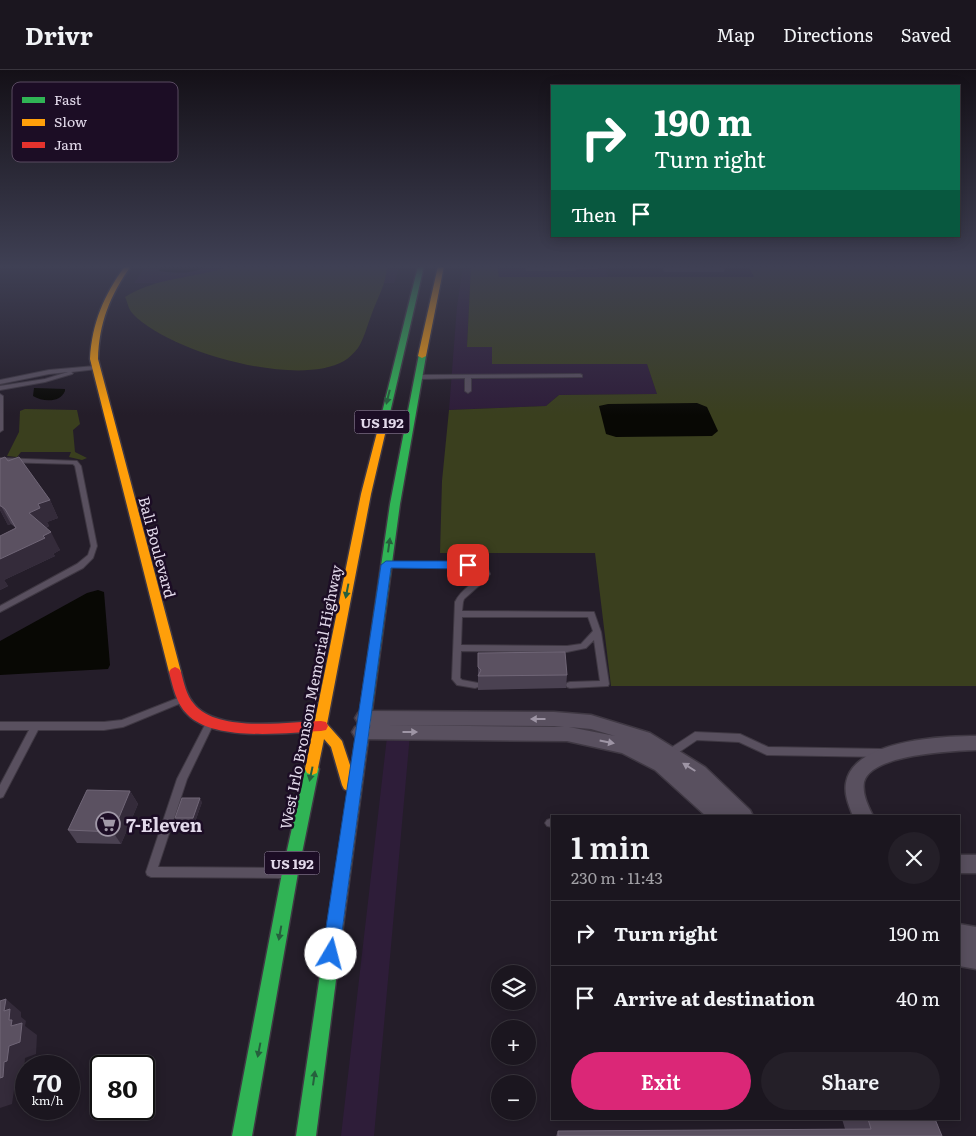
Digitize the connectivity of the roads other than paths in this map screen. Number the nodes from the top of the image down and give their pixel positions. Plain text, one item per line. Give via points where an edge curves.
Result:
1 (99, 316) edge
2 (409, 316) edge
3 (431, 316) edge
4 (400, 350) junction
5 (95, 368) junction
6 (77, 371) junction
7 (580, 376) dead end
8 (393, 377) junction
9 (418, 377) junction
10 (468, 377) junction
11 (0, 382) edge
12 (0, 388) edge
13 (468, 392) dead end
14 (0, 396) edge
15 (413, 401) junction
16 (0, 430) edge
17 (0, 460) edge
18 (386, 565) junction
19 (0, 609) edge
20 (459, 614) junction
21 (597, 632) junction
22 (457, 648) junction
23 (331, 675) junction
24 (476, 685) edge
25 (570, 685) dead end
26 (184, 699) junction
27 (336, 702) dead end
28 (211, 721) junction
29 (359, 725) junction
30 (0, 726) edge
31 (35, 726) junction
32 (321, 726) junction
33 (976, 743) edge
34 (894, 754) junction
35 (665, 760) junction
36 (0, 794) edge
37 (352, 800) junction
38 (715, 810) edge
39 (738, 815) edge
40 (863, 815) edge
41 (960, 864) edge
42 (976, 864) edge
43 (290, 873) junction
44 (960, 935) edge
45 (976, 938) edge
46 (960, 955) edge
47 (976, 958) edge
48 (242, 1136) edge
49 (306, 1136) edge

1 - 5 main road, Bali Boulevard via 94,338
2 - 4 main road, West Irlo Bronson Memorial Highway / US 192
3 - 9 main road, US 192
4 - 8 main road, West Irlo Bronson Memorial Highway / US 192
4 - 9 main road via 406,368
5 - 6 lane
5 - 26 main road, Bali Boulevard
6 - 11 lane via 48,372
6 - 12 lane
7 - 10 lane
8 - 15 main road via 406,385
8 -> 23 main road, West Irlo Bronson Memorial Highway / US 192 via 366,494
9 - 10 lane
9 - 15 main road, US 192
10 - 13 lane
14 - 16 lane
18 -> 15 main road, US 192
17 - 19 lane via 75,462 94,546 91,556 80,566
18 - 20 lane via 468,565 485,571 484,578 461,596
18 - 29 main road, US 192
20 - 21 lane via 591,614
20 - 22 lane
21 - 22 lane via 583,646 567,649
21 - 25 lane via 605,684
22 - 24 lane via 456,679 460,683
23 - 27 main road
23 - 32 main road, West Irlo Bronson Memorial Highway / US 192
26 - 28 main road, Bali Boulevard via 197,716
26 - 31 lane via 123,723
28 - 32 main road, Bali Boulevard via 230,726
28 - 43 lane via 182,779 151,872
29 - 35 street via 567,734 626,746
29 - 37 main road, US 192
30 - 31 lane
31 - 36 lane
32 - 37 main road via 339,745
32 -> 43 main road, West Irlo Bronson Memorial Highway / US 192
33 - 34 street via 943,744
34 - 35 lane via 767,751 732,736 695,736
34 - 40 street via 867,764 857,776 856,795
35 - 38 street
49 -> 37 main road, US 192
38 - 39 street
41 - 42 street
43 -> 48 main road, West Irlo Bronson Memorial Highway / US 192
44 - 45 street
46 - 47 street

